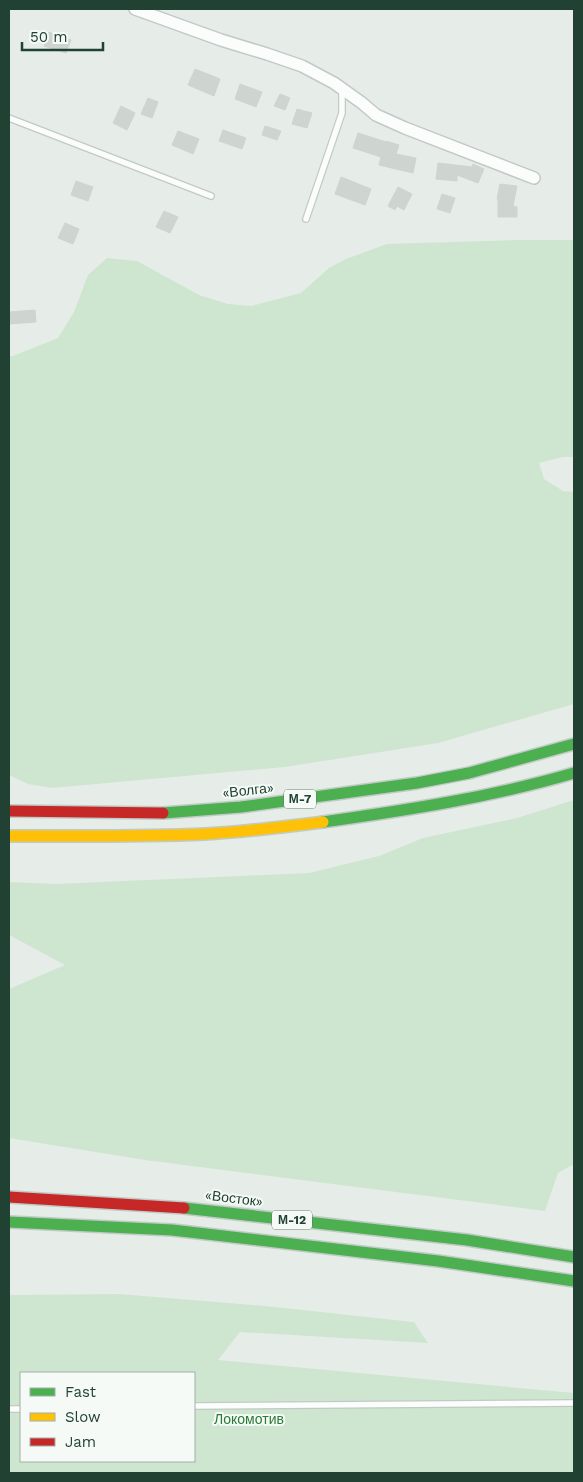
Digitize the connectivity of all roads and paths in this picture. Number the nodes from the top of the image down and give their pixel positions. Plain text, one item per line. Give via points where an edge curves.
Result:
1 (135, 9) edge
2 (334, 83) junction
3 (9, 118) edge
4 (534, 178) dead end
5 (211, 196) dead end
6 (306, 219) dead end
7 (574, 744) edge
8 (574, 773) edge
9 (9, 811) edge
10 (9, 836) edge
11 (9, 1196) edge
12 (9, 1222) edge
13 (574, 1257) edge
14 (574, 1281) edge
15 (574, 1403) edge
16 (195, 1406) edge

1 - 2 street via 302,66
2 - 4 street via 376,115
2 - 6 lane via 342,93 342,113
3 - 5 lane
7 - 9 highway, «Волга» / М-7 via 417,783 242,807 157,813
8 - 10 highway, М-7 via 418,808 247,831 184,835
11 - 13 highway, «Восток» / М-12 via 188,1208 467,1240
12 - 14 highway, М-12 via 172,1230
15 - 16 lane

